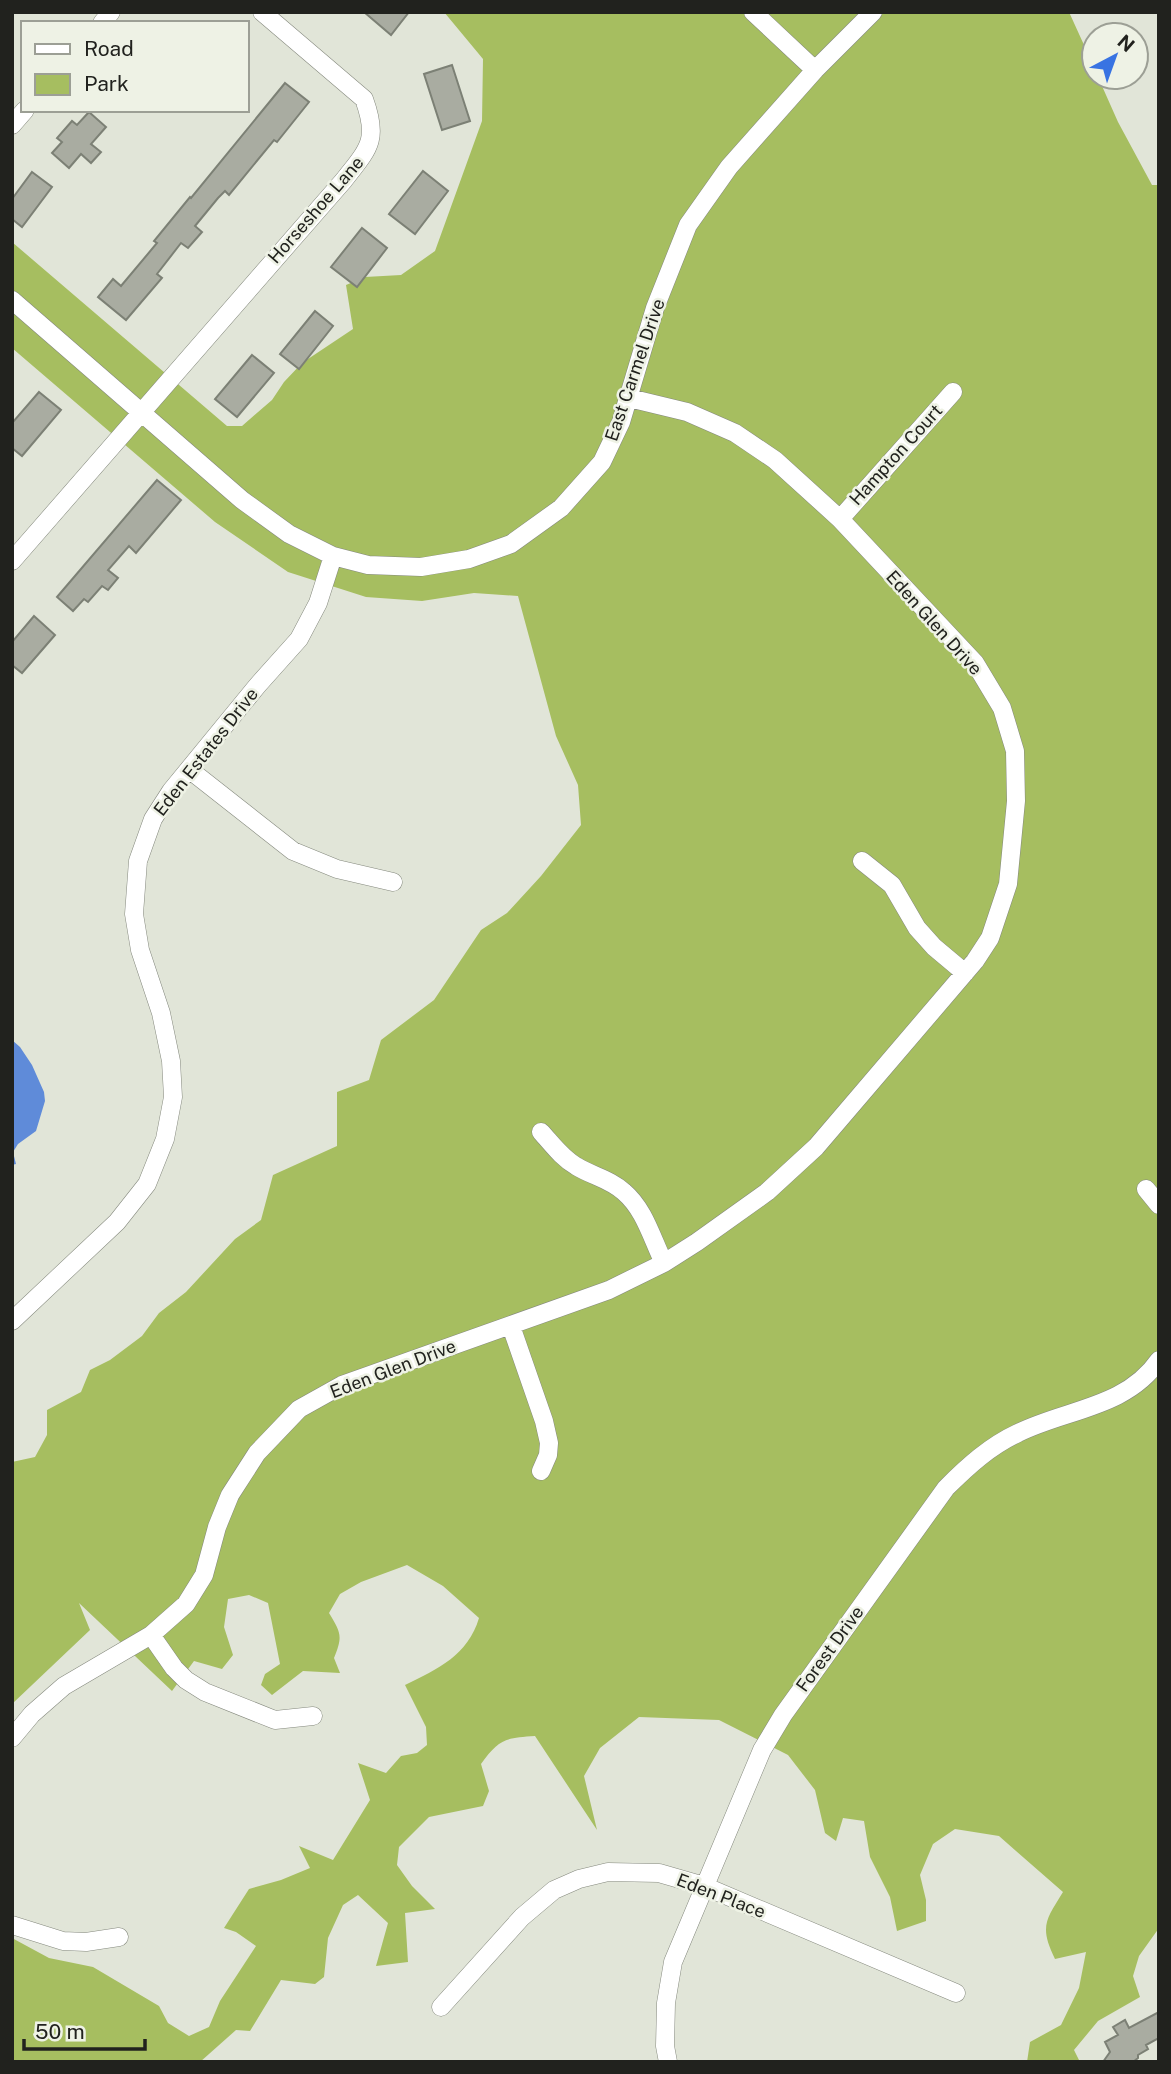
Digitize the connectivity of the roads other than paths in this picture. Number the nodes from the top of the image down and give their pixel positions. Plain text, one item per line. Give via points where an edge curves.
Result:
1 (262, 12) edge
2 (753, 12) edge
3 (873, 12) edge
4 (814, 70) junction
5 (12, 300) edge
6 (953, 392) dead end
7 (629, 398) junction
8 (142, 412) junction
9 (840, 519) junction
10 (332, 556) junction
11 (12, 561) edge
12 (190, 770) junction
13 (862, 861) dead end
14 (393, 882) dead end
15 (965, 973) junction
16 (541, 1132) dead end
17 (1146, 1189) dead end
18 (1159, 1205) edge
19 (664, 1263) junction
20 (12, 1321) edge
21 (511, 1326) junction
22 (1159, 1360) edge
23 (541, 1471) dead end
24 (151, 1635) junction
25 (313, 1716) dead end
26 (12, 1738) edge
27 (704, 1886) junction
28 (12, 1925) edge
29 (119, 1937) dead end
30 (956, 1993) dead end
31 (441, 2007) dead end
32 (668, 2062) edge

1 - 8 street, Horseshoe Lane via 364,99 370,116 368,150
2 - 4 street
3 - 4 street, East Carmel Drive
4 - 7 street, East Carmel Drive via 729,167 688,225 655,308
5 - 8 street, East Carmel Drive
6 - 9 street, Hampton Court
7 - 9 street, Eden Glen Drive via 687,412 735,433 775,460
7 - 10 street, East Carmel Drive via 602,462 561,508 511,544 469,559 421,567 368,565
8 - 10 street, East Carmel Drive via 242,500 289,534
8 - 11 street, Horseshoe Lane
9 - 15 street, Eden Glen Drive via 975,663 1002,708 1015,751 1016,801 1008,884 990,938
10 - 12 street, Eden Estates Drive via 318,603 299,639
12 - 14 street via 293,851 337,869
12 - 20 street, Eden Estates Drive via 153,819 138,861 134,914 170,1061 173,1097 166,1139 147,1184 117,1222
13 - 15 street via 892,885 917,928
15 - 19 street, Eden Glen Drive via 816,1147 767,1192
16 - 19 street via 566,1159 607,1180 632,1200
17 - 18 street
19 - 21 street, Eden Glen Drive via 608,1290
21 - 23 street via 549,1443
21 - 24 street, Eden Glen Drive via 342,1385 299,1409 257,1453 230,1495 204,1575 186,1604
22 - 27 street, Forest Drive via 1137,1384 1114,1398 1019,1432 978,1457 946,1488 783,1715 762,1750
24 - 25 street via 180,1674 205,1692 275,1720
24 - 26 street, Eden Glen Drive via 64,1686
27 - 30 street, Eden Place
27 - 31 street, Eden Place via 659,1873 608,1872 554,1890 522,1917
27 - 32 street, Forest Drive via 673,1962 666,2003
28 - 29 street via 63,1941

